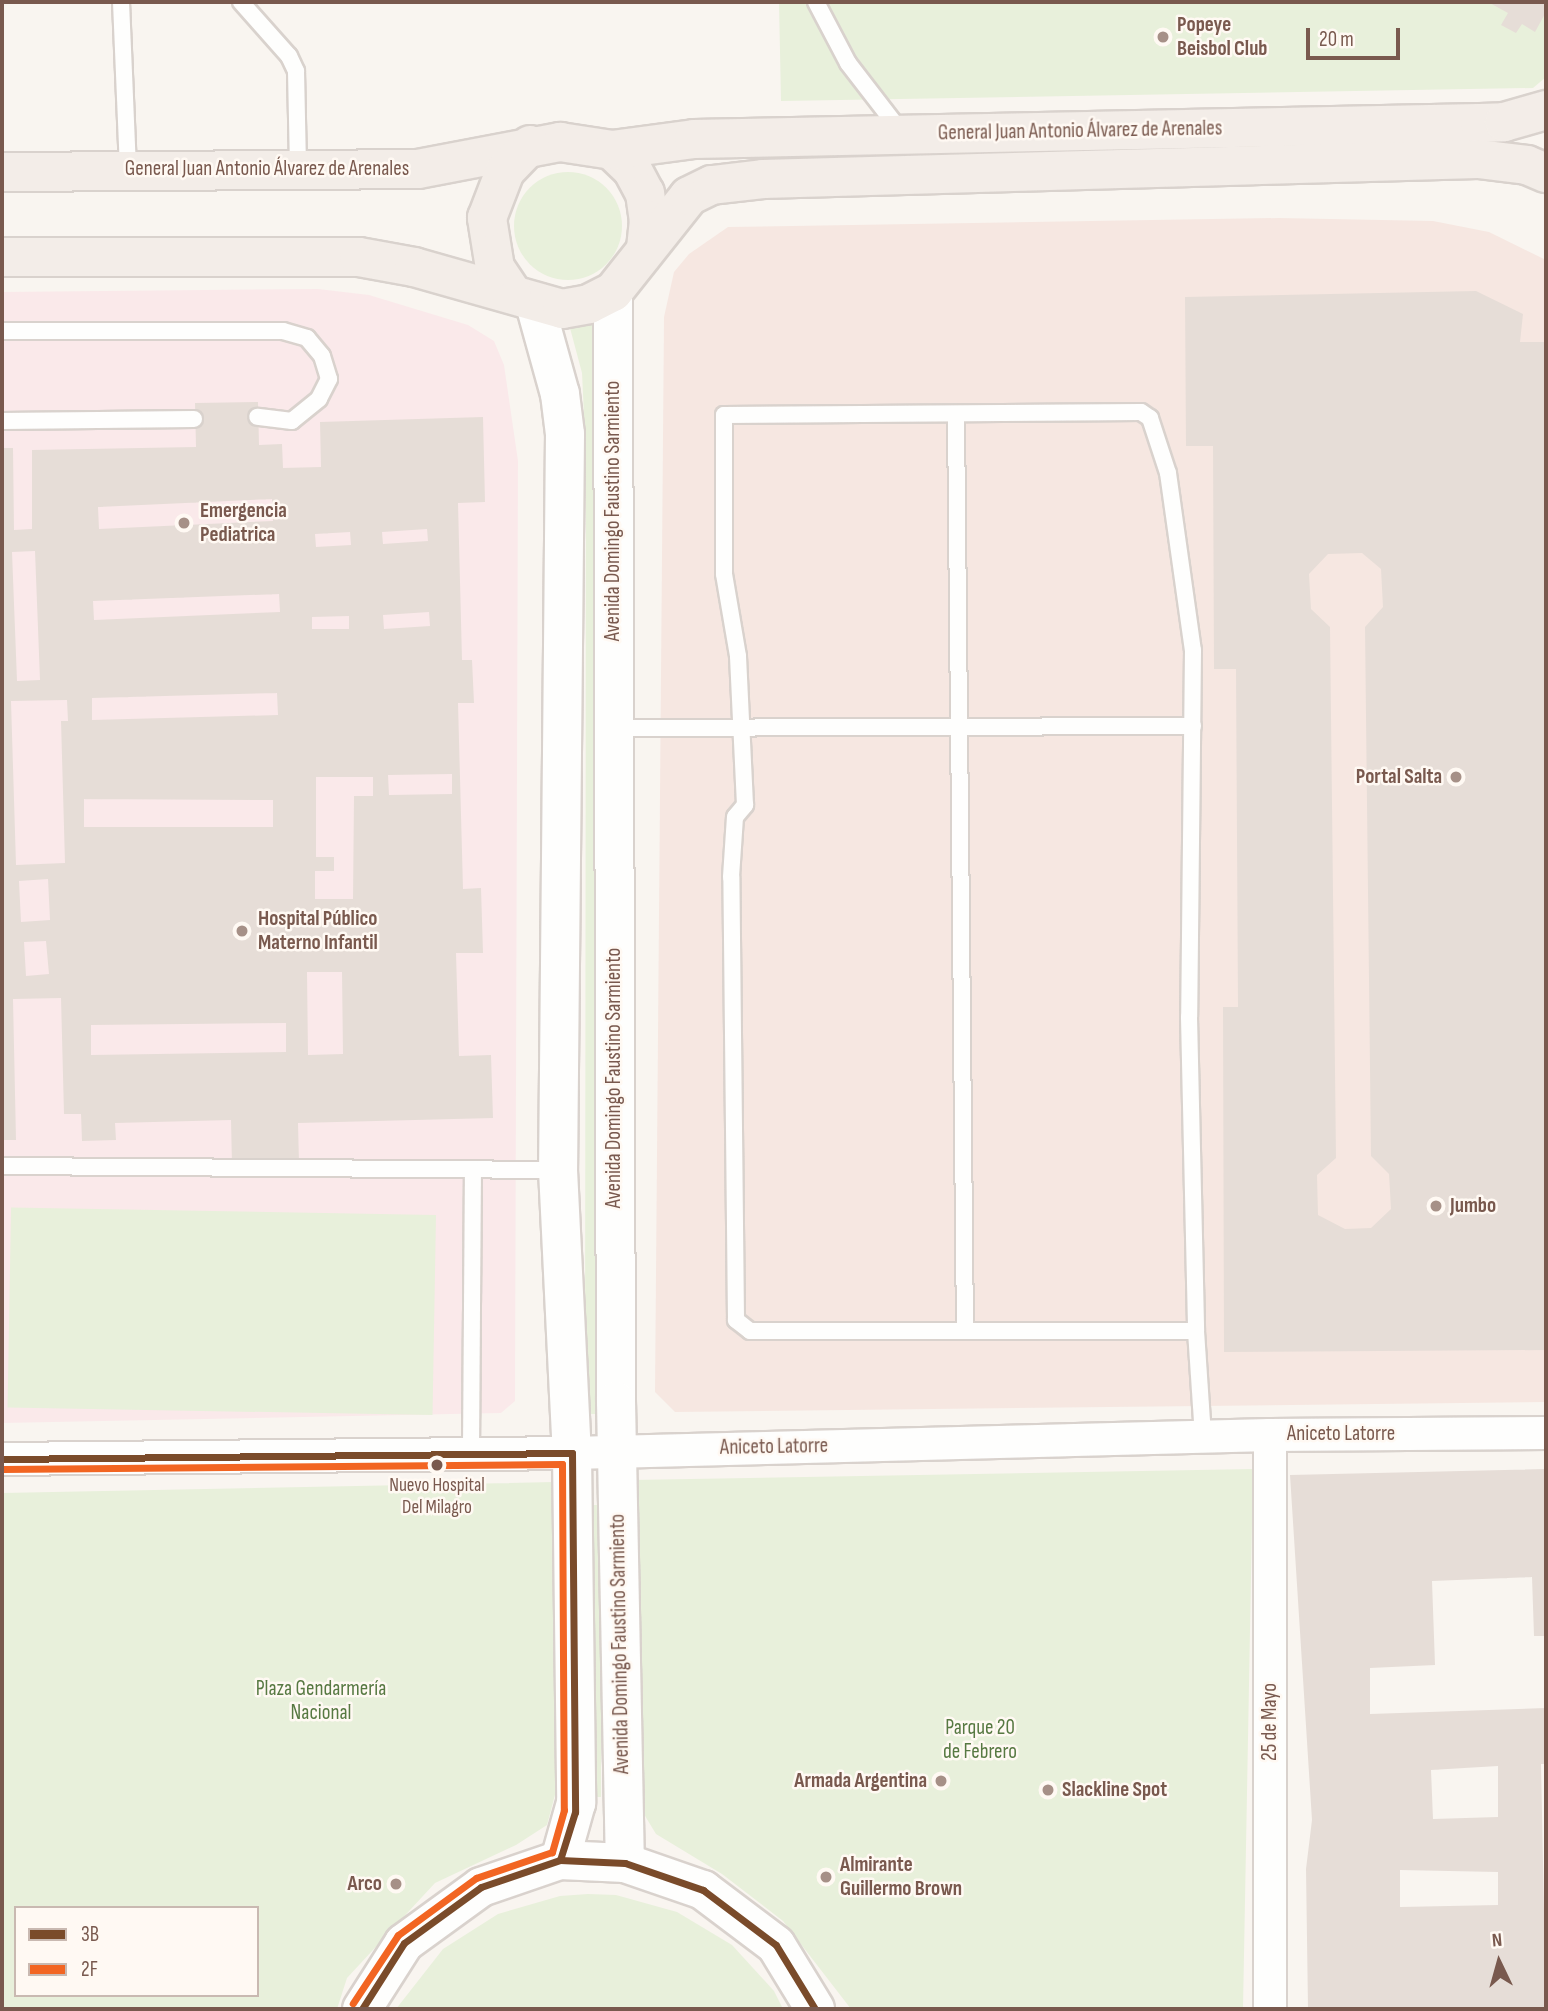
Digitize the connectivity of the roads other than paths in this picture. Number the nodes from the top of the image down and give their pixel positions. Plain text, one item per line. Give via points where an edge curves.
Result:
1 (121, 2) edge
2 (241, 2) edge
3 (816, 2) edge
4 (1546, 110) edge
5 (903, 135) junction
6 (530, 145) junction
7 (612, 150) junction
8 (298, 168) junction
9 (128, 170) junction
10 (2, 172) edge
11 (1546, 173) edge
12 (646, 248) junction
13 (2, 257) edge
14 (613, 292) junction
15 (524, 299) junction
16 (2, 331) edge
17 (956, 414) junction
18 (257, 417) dead end
19 (194, 419) dead end
20 (2, 421) edge
21 (1193, 726) junction
22 (744, 727) junction
23 (958, 727) junction
24 (612, 728) junction
25 (2, 1166) edge
26 (472, 1169) junction
27 (558, 1170) junction
28 (965, 1331) junction
29 (1196, 1331) junction
30 (1546, 1433) edge
31 (1270, 1434) junction
32 (1203, 1436) junction
33 (471, 1451) junction
34 (617, 1451) junction
35 (572, 1453) junction
36 (2, 1459) edge
37 (560, 1860) junction
38 (625, 1863) junction
39 (362, 2009) edge
40 (816, 2009) edge
41 (1270, 2009) edge

1 - 9 lane
2 - 8 lane via 289,56 296,71
3 - 5 lane via 848,63
4 - 5 main road, General Juan Antonio Álvarez de Arenales via 1504,122
5 - 7 main road, General Juan Antonio Álvarez de Arenales via 694,139
6 - 7 main road, General Juan Antonio Álvarez de Arenales via 560,142
6 - 8 main road, General Juan Antonio Álvarez de Arenales via 418,169
6 - 15 main road via 505,171 487,218 495,268
7 - 12 main road via 632,169 645,193 649,220
8 - 9 main road, General Juan Antonio Álvarez de Arenales
9 - 10 main road, General Juan Antonio Álvarez de Arenales
11 - 12 main road, General Juan Antonio Álvarez de Arenales via 1527,165 1478,159 763,179 712,185 689,196
12 - 14 main road, General Juan Antonio Álvarez de Arenales
13 - 15 main road via 359,257
14 - 15 main road via 589,304 562,309
14 - 24 main road, Avenida Domingo Faustino Sarmiento
15 - 27 main road via 560,394 565,434
16 - 18 lane via 283,331 307,338 322,356 329,379 319,399 292,421
17 - 21 lane via 1142,412 1150,418 1168,473 1185,566 1193,650
17 - 22 lane via 724,415 724,574
17 - 23 lane
19 - 20 lane
21 - 23 lane
21 - 29 lane via 1189,1017
22 - 23 lane
22 - 24 lane
22 - 28 lane via 745,804 735,817 731,877 736,1320 750,1331
23 - 28 lane
24 - 34 main road, Avenida Domingo Faustino Sarmiento
25 - 26 lane
26 - 27 lane
26 - 33 lane
27 - 35 main road
28 - 29 lane
29 - 32 lane
30 - 31 street, Aniceto Latorre
31 - 32 street, Aniceto Latorre
31 - 41 street, 25 de Mayo
32 - 34 street, Aniceto Latorre
33 - 35 street, Aniceto Latorre
33 - 36 street, Aniceto Latorre
34 - 35 street, Aniceto Latorre
34 - 38 main road, Avenida Domingo Faustino Sarmiento
35 - 37 main road via 575,1812
37 - 38 main road
37 - 39 main road via 481,1887 404,1943
38 - 40 main road via 703,1890 776,1945

